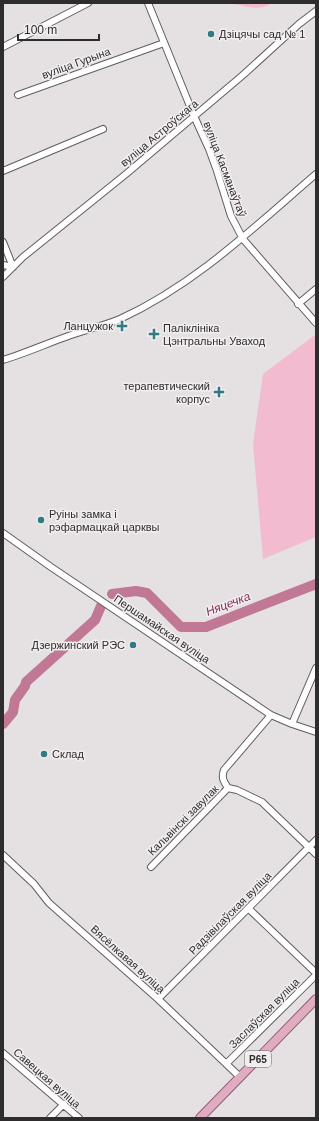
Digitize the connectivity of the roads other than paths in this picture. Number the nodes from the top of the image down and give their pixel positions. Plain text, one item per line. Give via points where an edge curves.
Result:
1 (88, 3) edge
2 (148, 3) edge
3 (316, 11) edge
4 (164, 43) junction
5 (3, 48) edge
6 (18, 94) dead end
7 (194, 116) junction
8 (103, 129) dead end
9 (3, 171) edge
10 (316, 174) edge
11 (243, 239) junction
12 (3, 242) edge
13 (3, 264) edge
14 (13, 266) junction
15 (3, 277) edge
16 (316, 290) edge
17 (298, 304) junction
18 (316, 323) edge
19 (3, 360) edge
20 (4, 534) edge
21 (316, 668) edge
22 (271, 714) junction
23 (292, 724) junction
24 (316, 732) edge
25 (228, 788) junction
26 (316, 840) edge
27 (309, 848) junction
28 (3, 854) edge
29 (316, 854) edge
30 (151, 867) dead end
31 (249, 909) junction
32 (316, 974) edge
33 (158, 999) junction
34 (316, 999) edge
35 (3, 1053) edge
36 (226, 1064) junction
37 (240, 1077) junction
38 (64, 1104) junction
39 (50, 1118) edge
40 (79, 1118) edge
41 (200, 1118) edge

1 - 5 street
2 - 4 street, вуліца Касманаўтаў
3 - 7 street, вуліца Астроўскага
4 - 6 street, вуліца Гурына
4 - 7 street, вуліца Касманаўтаў
7 - 11 street, вуліца Касманаўтаў via 215,164 231,216
7 - 14 street, вуліца Астроўскага
8 - 9 street
10 - 11 street
11 - 17 street, вуліца Касманаўтаў
11 - 19 street via 181,285 110,324 70,335
12 - 14 street
13 - 14 street
14 - 15 street, вуліца Астроўскага
16 - 17 street
17 - 18 street, вуліца Касманаўтаў
20 - 22 street, Першамайская вуліца
21 - 23 street
22 - 23 street, Першамайская вуліца
22 - 25 street via 224,770 222,776
23 - 24 street, Першамайская вуліца
25 - 27 street via 262,802
25 - 30 street, Кальвінскі завулак
26 - 27 street, Радзівілаўская вуліца
27 - 29 street
27 - 31 street, Радзівілаўская вуліца
28 - 33 street, Вясёлкавая вуліца via 34,884 49,903
31 - 32 street
31 - 33 street, Радзівілаўская вуліца
32 - 36 street, Заслаўская вуліца
33 - 36 street, Вясёлкавая вуліца
34 - 37 main road, Р65
35 - 38 street, Савецкая вуліца
36 - 37 street, Вясёлкавая вуліца
37 - 41 main road, Р65
38 - 39 street
38 - 40 street, Савецкая вуліца

